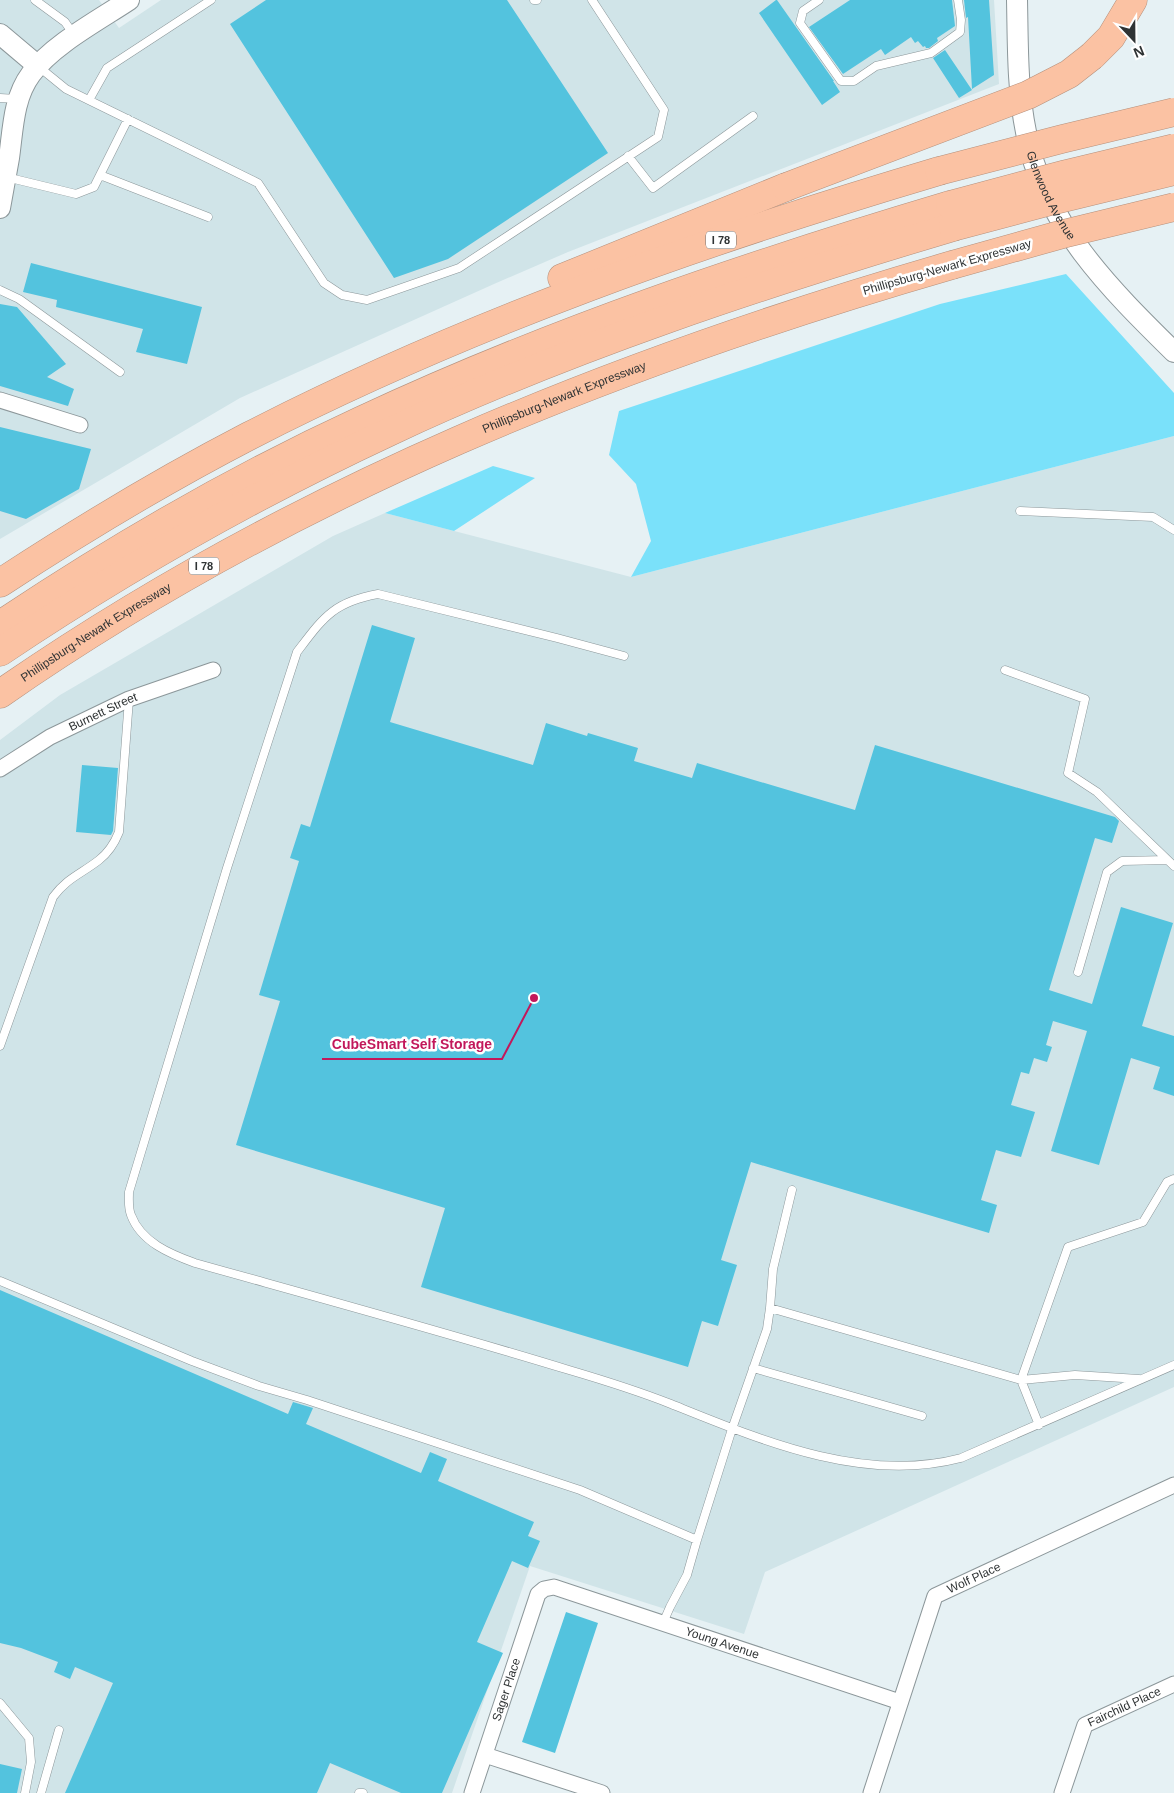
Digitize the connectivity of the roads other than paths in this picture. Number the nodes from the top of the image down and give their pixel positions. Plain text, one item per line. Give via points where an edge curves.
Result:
1 (35, 0) edge
2 (129, 0) edge
3 (210, 0) edge
4 (592, 0) edge
5 (819, 0) edge
6 (958, 0) edge
7 (1017, 0) edge
8 (1133, 0) edge
9 (0, 34) edge
10 (75, 36) junction
11 (38, 66) junction
12 (9, 98) edge
13 (89, 100) junction
14 (1174, 112) edge
15 (753, 116) dead end
16 (128, 119) junction
17 (1174, 148) edge
18 (628, 156) junction
19 (1174, 171) edge
20 (100, 175) junction
21 (6, 177) junction
22 (1174, 207) edge
23 (0, 208) edge
24 (951, 216) junction
25 (208, 218) dead end
26 (0, 290) edge
27 (507, 318) junction
28 (1174, 352) edge
29 (120, 372) dead end
30 (0, 400) edge
31 (80, 425) dead end
32 (1020, 511) dead end
33 (1174, 530) edge
34 (0, 583) edge
35 (0, 625) edge
36 (0, 652) edge
37 (624, 656) dead end
38 (212, 670) dead end
39 (1005, 670) dead end
40 (0, 694) edge
41 (129, 699) junction
42 (0, 769) edge
43 (1167, 860) junction
44 (1174, 866) edge
45 (1078, 972) dead end
46 (0, 1046) edge
47 (1174, 1179) edge
48 (792, 1190) dead end
49 (0, 1281) edge
50 (770, 1308) junction
51 (1174, 1365) edge
52 (753, 1368) junction
53 (1021, 1380) junction
54 (1140, 1380) junction
55 (922, 1416) dead end
56 (1039, 1425) junction
57 (732, 1430) junction
58 (1174, 1485) edge
59 (697, 1540) junction
60 (544, 1589) joint
61 (664, 1623) junction
62 (1174, 1684) edge
63 (900, 1702) junction
64 (0, 1703) edge
65 (59, 1730) dead end
66 (485, 1755) junction
67 (25, 1793) edge
68 (40, 1793) edge
69 (360, 1793) edge
70 (363, 1793) edge
71 (472, 1793) edge
72 (602, 1793) edge
73 (871, 1793) edge
74 (1062, 1793) edge

1 - 10 lane via 65,22
2 - 10 street
3 - 13 lane via 107,68
4 - 18 lane via 664,110 658,136
5 - 6 lane via 803,11 800,23 841,81 854,81 876,66 931,53 960,32
7 - 28 street, Glenwood Avenue via 1017,50 1023,116 1040,178 1083,256
8 - 27 highway, bridge via 1111,37 1092,56 1069,74 1036,91 786,187 558,280
9 - 11 street
10 - 11 street via 45,57
11 - 12 street
11 - 13 lane via 66,89
12 - 21 street via 14,115
13 - 16 lane
14 - 27 highway, I 78, bridge via 939,171 751,230
15 - 18 lane via 654,188
16 - 18 lane via 258,183 324,283 342,295 367,300 459,268
16 - 20 lane
17 - 24 highway, bridge via 1066,174
19 - 24 highway, bridge via 1047,202
20 - 21 lane via 94,187 76,194
20 - 25 lane
21 - 23 street
22 - 40 highway, Phillipsburg-Newark Expressway / I 78, bridge via 952,265 793,313 511,417 308,510 206,565 83,639
24 - 35 highway via 851,234 742,270 463,374 236,482 85,569
24 - 36 highway via 798,275 588,349 390,431 214,520 115,578
26 - 29 lane via 20,299
27 - 34 highway, I 78 via 249,436 155,487
30 - 31 street
32 - 33 lane via 1153,517
37 - 57 lane via 378,594 357,598 334,609 315,629 297,652 227,868 129,1192 130,1214 138,1229 154,1244 190,1261 594,1378
38 - 41 street, Burnett Street
39 - 43 lane via 1085,699 1068,773 1097,792
41 - 42 street, Burnett Street via 50,737
41 - 46 lane via 120,832 99,860 61,885 53,897
43 - 44 lane
43 - 45 lane via 1122,861 1107,872
47 - 53 lane via 1167,1182 1143,1222 1068,1247
48 - 50 lane via 773,1269
49 - 59 lane via 192,1362 580,1490
50 - 52 lane via 767,1329
50 - 53 lane
51 - 54 lane
52 - 55 lane
52 - 57 lane
53 - 54 lane via 1076,1375
53 - 56 lane
54 - 56 lane
56 - 57 lane via 961,1458 915,1466 830,1457 780,1446
57 - 59 lane
58 - 63 street, Wolf Place via 935,1596
59 - 61 lane via 687,1575
60 - 61 street, Young Avenue via 554,1587
60 - 66 street, Sager Place via 538,1594
61 - 63 street, Young Avenue
62 - 74 street, Fairchild Place via 1085,1725
63 - 73 street, Wolf Place
64 - 67 lane via 29,1738 31,1762
65 - 68 lane
66 - 71 street, Sager Place
66 - 72 street
69 - 70 lane

